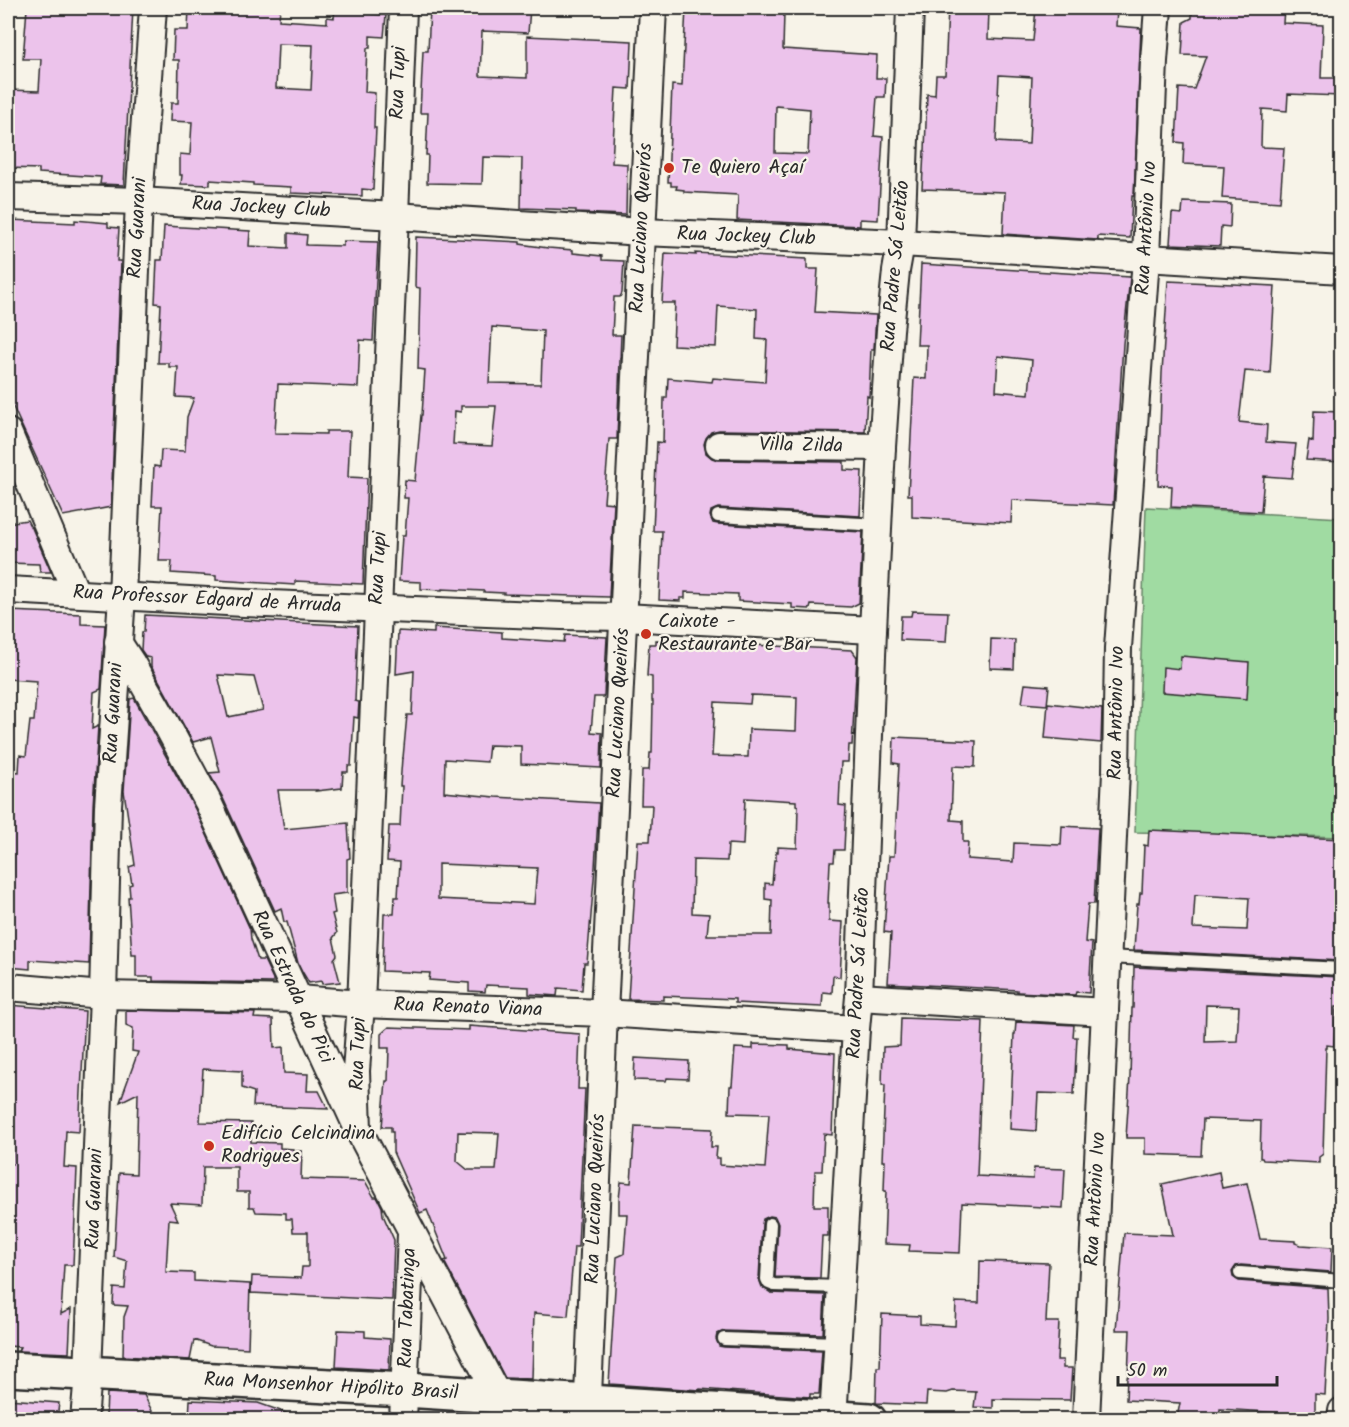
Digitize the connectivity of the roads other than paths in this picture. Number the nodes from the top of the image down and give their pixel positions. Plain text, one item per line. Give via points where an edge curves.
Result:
1 (153, 8) edge
2 (403, 8) edge
3 (653, 8) edge
4 (910, 8) edge
5 (1158, 8) edge
6 (8, 197) edge
7 (139, 201) junction
8 (395, 216) junction
9 (642, 232) junction
10 (901, 243) junction
11 (1146, 258) junction
12 (1341, 270) edge
13 (8, 432) edge
14 (719, 445) dead end
15 (882, 447) junction
16 (718, 516) dead end
17 (879, 525) junction
18 (8, 590) edge
19 (76, 593) junction
20 (122, 596) junction
21 (377, 608) junction
22 (624, 617) junction
23 (873, 630) junction
24 (118, 642) junction
25 (1107, 957) junction
26 (1341, 969) edge
27 (8, 987) edge
28 (104, 995) junction
29 (860, 997) junction
30 (297, 999) junction
31 (361, 1004) junction
32 (1105, 1012) junction
33 (604, 1013) junction
34 (856, 1029) junction
35 (358, 1129) junction
36 (770, 1224) dead end
37 (411, 1232) junction
38 (1240, 1273) dead end
39 (1341, 1281) edge
40 (841, 1287) junction
41 (724, 1339) dead end
42 (837, 1343) junction
43 (8, 1370) edge
44 (88, 1374) junction
45 (404, 1405) edge
46 (505, 1408) edge
47 (587, 1411) edge
48 (1341, 1411) edge
49 (833, 1418) edge
50 (84, 1419) edge
51 (869, 1419) edge
52 (1086, 1419) edge
53 (1341, 1419) edge

1 - 7 street, Rua Guarani
2 - 8 street, Rua Tupi
3 - 9 street, Rua Luciano Queirós
4 - 10 street, Rua Padre Sá Leitão
5 - 11 street, Rua Antônio Ivo
6 - 7 street, Rua Jockey Club
7 - 8 street, Rua Jockey Club
7 - 20 street, Rua Guarani
8 - 9 street, Rua Jockey Club
8 - 21 street, Rua Tupi
9 - 10 street, Rua Jockey Club
9 - 22 street, Rua Luciano Queirós
10 - 11 street, Rua Jockey Club
10 - 15 street, Rua Padre Sá Leitão
11 - 12 street, Rua Jockey Club
11 - 25 street, Rua Antônio Ivo via 1118,648
13 - 19 street
14 - 15 street, Villa Zilda
15 - 17 street, Rua Padre Sá Leitão
16 - 17 lane
17 - 23 street, Rua Padre Sá Leitão
18 - 19 street, Rua Professor Edgard de Arruda
19 - 20 street, Rua Professor Edgard de Arruda
20 - 21 street, Rua Professor Edgard de Arruda
20 - 24 street, Rua Guarani
21 - 22 street, Rua Professor Edgard de Arruda
21 - 31 street, Rua Tupi
22 - 23 street, Rua Professor Edgard de Arruda
22 - 33 street, Rua Luciano Queirós
23 - 29 street, Rua Padre Sá Leitão
24 - 28 street, Rua Guarani via 108,806
24 - 30 street, Rua Estrada do Pici via 208,802
25 - 26 lane
25 - 32 street, Rua Antônio Ivo
27 - 28 street, Rua Renato Viana
28 - 30 street, Rua Renato Viana
28 - 44 street, Rua Guarani
29 - 32 street
29 - 34 street, Rua Padre Sá Leitão
30 - 31 street, Rua Renato Viana
30 - 35 street, Rua Estrada do Pici
31 - 33 street, Rua Renato Viana
31 - 35 street, Rua Tupi via 356,1071
32 - 52 street, Rua Antônio Ivo
33 - 34 street, Rua Renato Viana
33 - 47 street, Rua Luciano Queirós
34 - 40 street, Rua Padre Sá Leitão
35 - 37 street, Rua Estrada do Pici
36 - 40 lane via 769,1283
37 - 45 street, Rua Tabatinga
37 - 46 street, Rua Estrada do Pici
38 - 39 lane
40 - 42 street, Rua Padre Sá Leitão
41 - 42 lane
42 - 49 street, Rua Padre Sá Leitão
43 - 44 main road, Rua Monsenhor Hipólito Brasil
44 - 45 main road, Rua Monsenhor Hipólito Brasil
44 - 50 street, Rua Guarani
45 - 46 main road, Rua Monsenhor Hipólito Brasil
46 - 47 main road, Rua Monsenhor Hipólito Brasil
47 - 49 main road, Rua Monsenhor Hipólito Brasil
48 - 53 street
49 - 51 main road, Rua Monsenhor Hipólito Brasil

